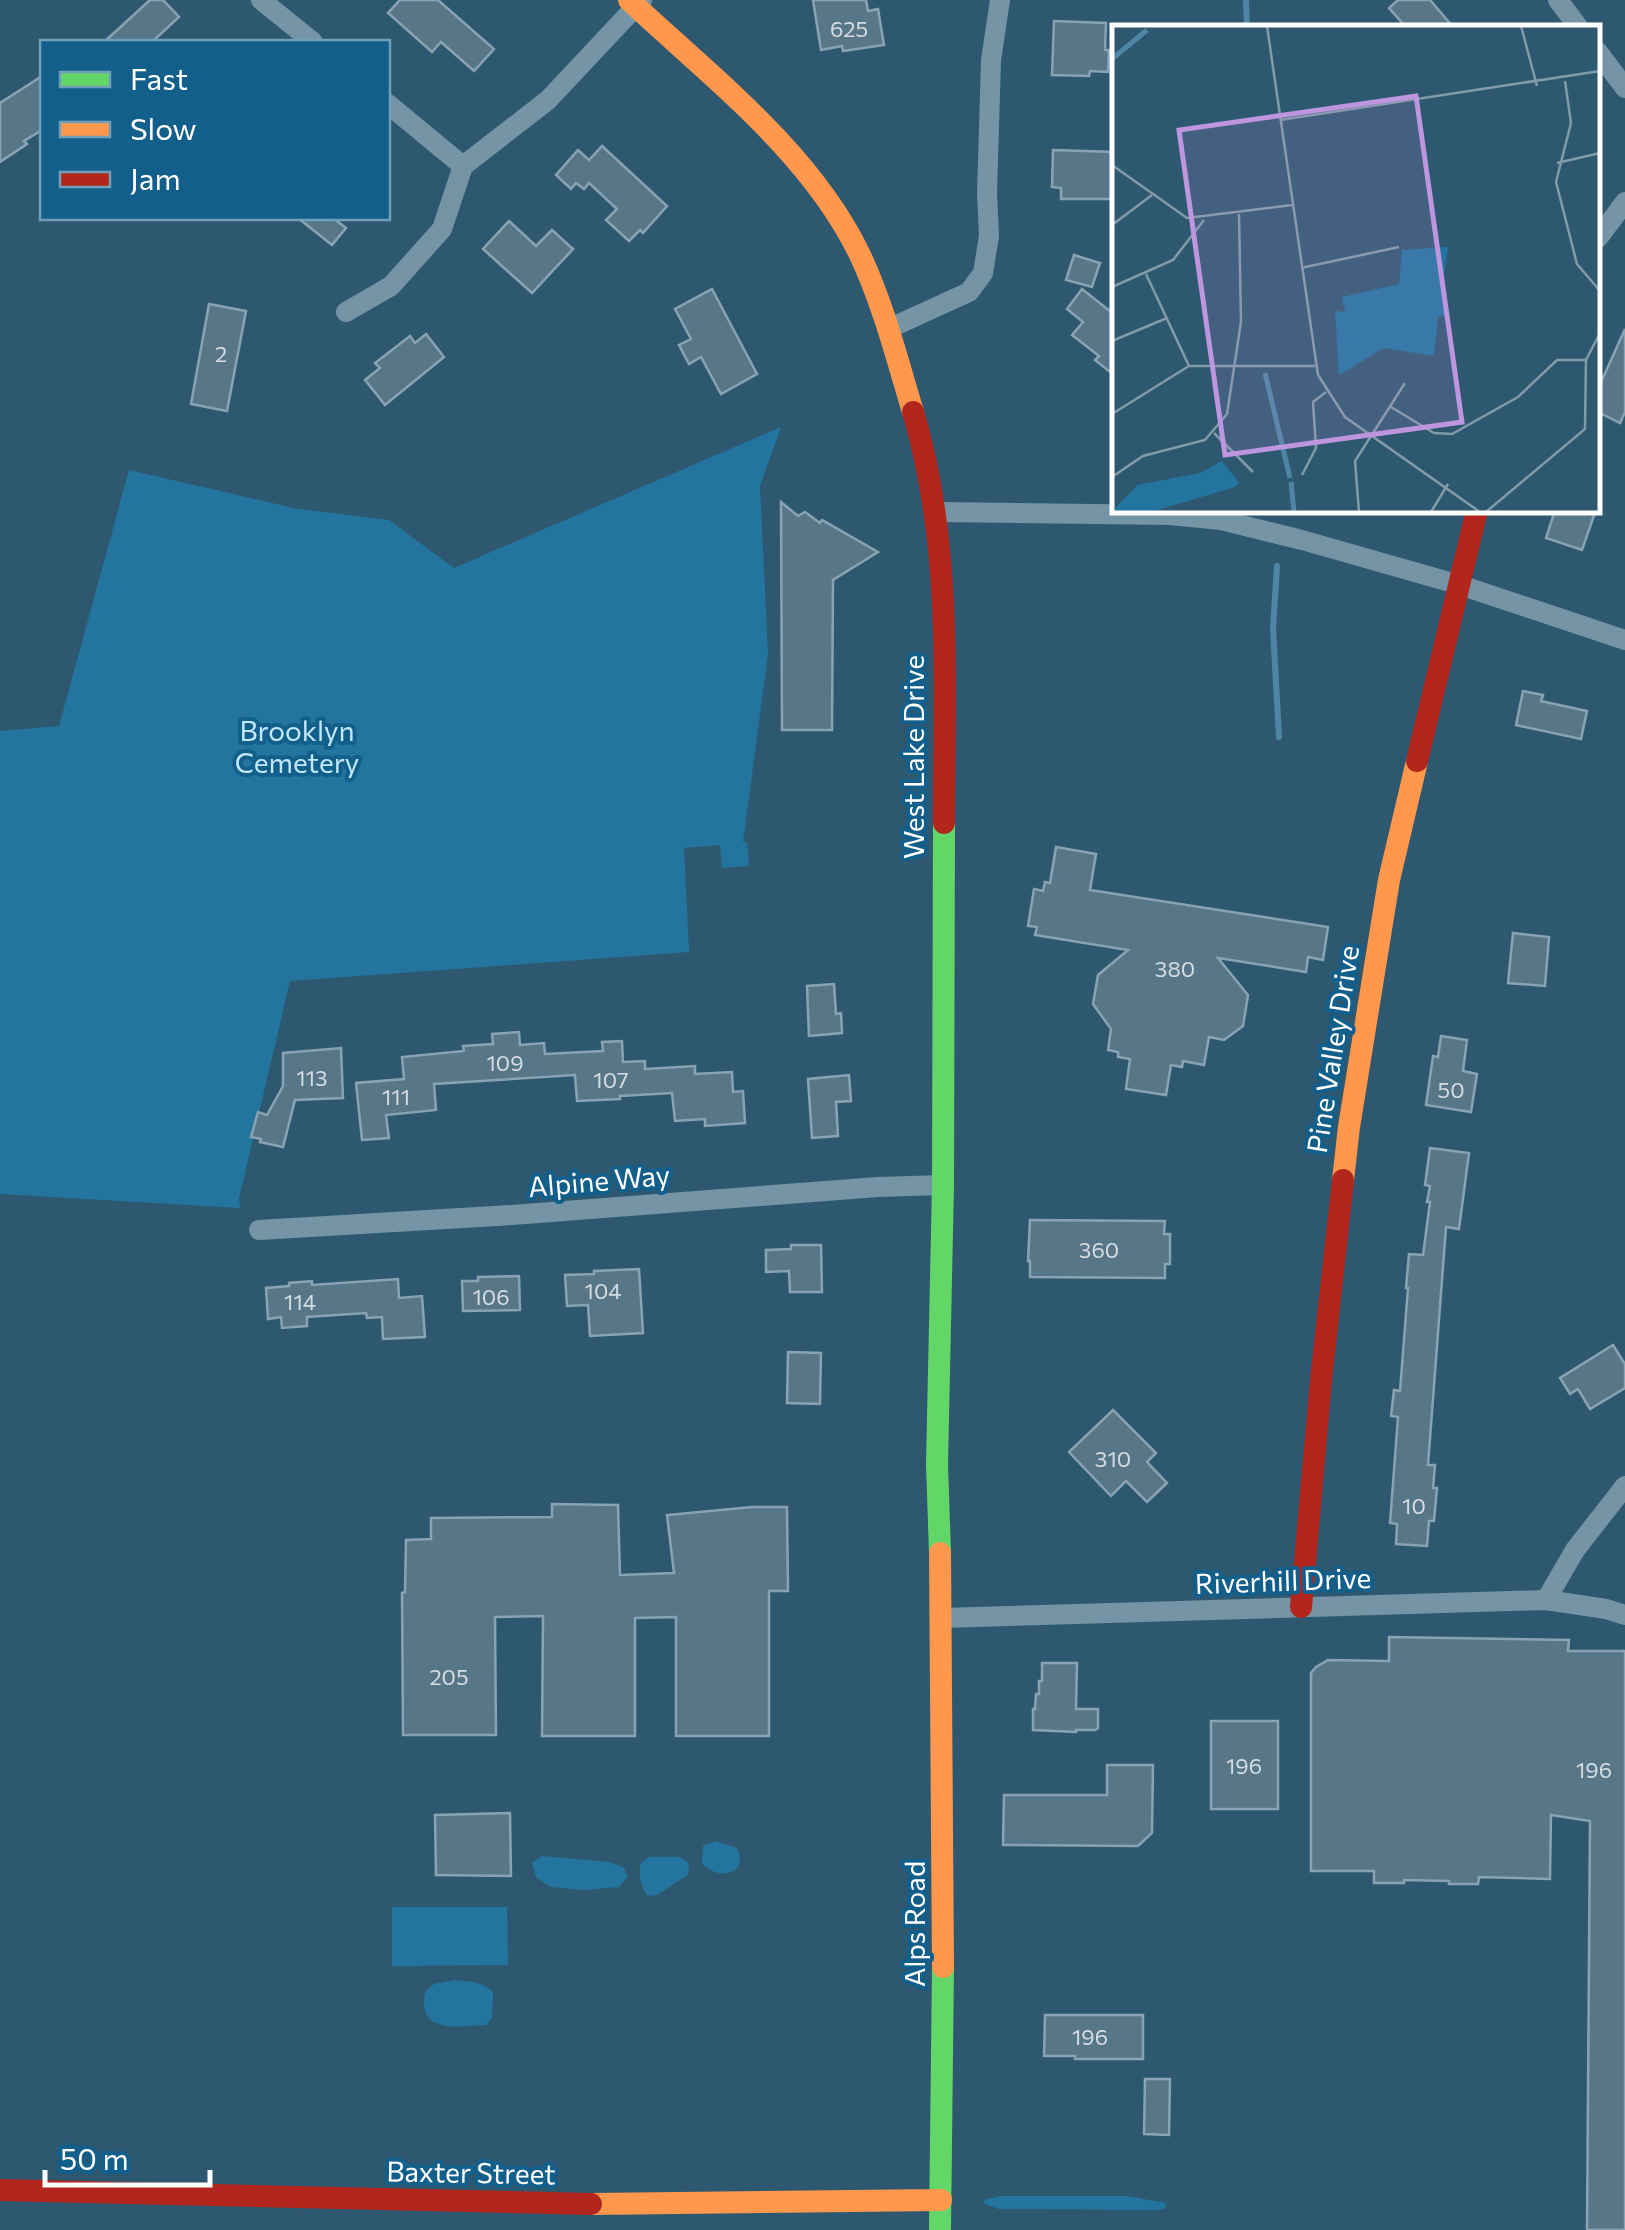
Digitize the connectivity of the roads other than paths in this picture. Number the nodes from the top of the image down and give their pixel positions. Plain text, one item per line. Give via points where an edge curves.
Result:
1 (261, 0) edge
2 (1000, 0) edge
3 (1558, 0) edge
4 (636, 2) edge
5 (1577, 25) edge
6 (311, 40) edge
7 (1600, 55) edge
8 (1625, 88) edge
9 (390, 106) edge
10 (463, 166) junction
11 (1625, 202) edge
12 (1600, 235) edge
13 (346, 312) dead end
14 (888, 329) junction
15 (936, 512) junction
16 (1477, 512) edge
17 (1460, 585) junction
18 (1625, 640) edge
19 (943, 1185) junction
20 (259, 1230) dead end
21 (1625, 1486) edge
22 (1546, 1600) junction
23 (1301, 1606) junction
24 (1625, 1615) edge
25 (942, 1618) junction
26 (0, 2190) edge
27 (940, 2200) junction
28 (940, 2230) edge

1 - 6 street
2 - 14 street via 991,60 983,273 969,292
3 - 5 street
4 - 10 street via 548,100
4 - 14 main road, West Lake Drive via 812,178 859,254
7 - 8 street
9 - 10 street
10 - 13 street via 442,229 392,286
11 - 12 street
14 - 15 main road, West Lake Drive
15 - 17 street via 1221,520
15 - 19 main road, West Lake Drive via 944,666
16 - 17 main road, Pine Valley Drive
17 - 18 street
17 - 23 main road, Pine Valley Drive via 1389,880 1352,1110
19 - 20 street, Alpine Way
19 - 25 main road, West Lake Drive via 937,1464
21 - 22 street
22 - 23 street, Riverhill Drive
22 - 24 street, Riverhill Drive
23 - 25 street, Riverhill Drive
25 - 27 main road, Alps Road
26 - 27 main road, Baxter Street via 573,2204
27 - 28 main road, Alps Road

